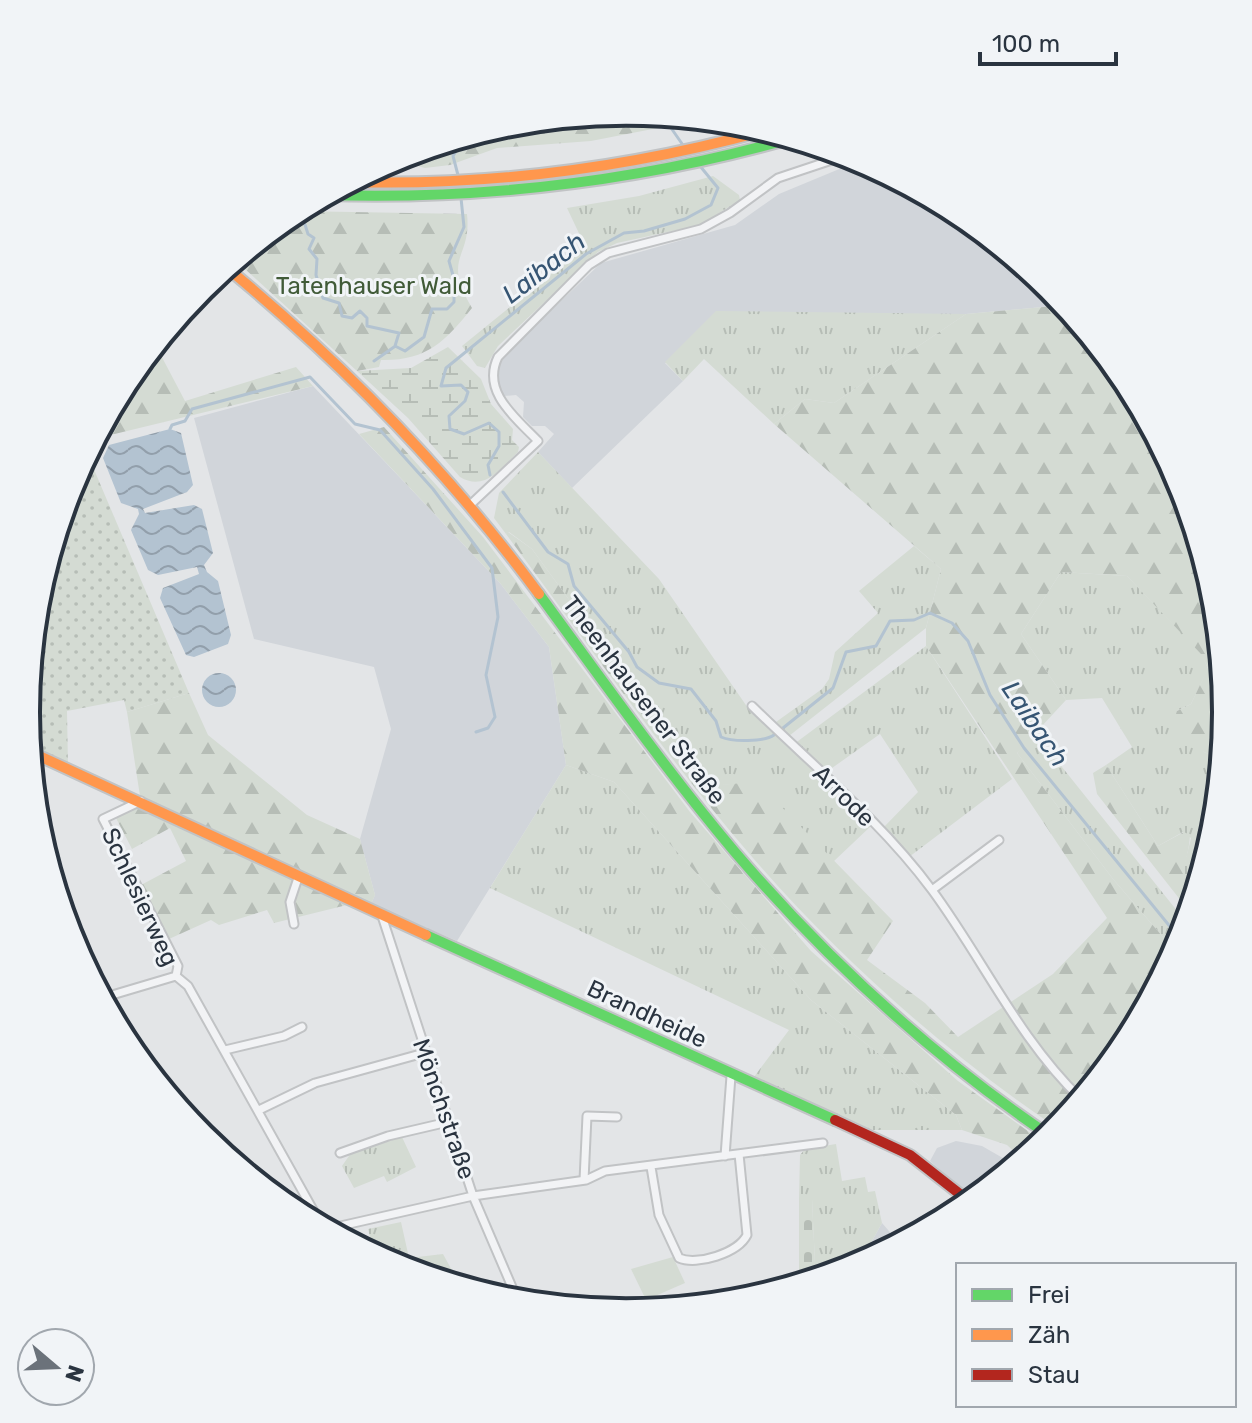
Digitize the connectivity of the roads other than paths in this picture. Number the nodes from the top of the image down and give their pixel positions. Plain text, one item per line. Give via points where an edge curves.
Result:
1 (741, 137) edge
2 (773, 144) edge
3 (827, 162) edge
4 (375, 182) edge
5 (349, 196) edge
6 (235, 275) edge
7 (469, 506) junction
8 (752, 706) dead end
9 (42, 757) edge
10 (141, 801) junction
11 (999, 840) dead end
12 (299, 875) junction
13 (932, 890) junction
14 (381, 913) junction
15 (294, 924) dead end
16 (176, 976) junction
17 (114, 995) edge
18 (302, 1027) dead end
19 (225, 1050) junction
20 (424, 1053) junction
21 (731, 1076) junction
22 (1073, 1091) edge
23 (259, 1110) junction
24 (617, 1117) dead end
25 (448, 1122) junction
26 (1038, 1128) edge
27 (823, 1143) dead end
28 (340, 1153) dead end
29 (739, 1154) junction
30 (725, 1156) junction
31 (651, 1167) junction
32 (584, 1180) junction
33 (959, 1194) edge
34 (473, 1196) junction
35 (313, 1207) edge
36 (341, 1223) edge
37 (512, 1286) edge

1 - 4 main road via 579,172 474,182
2 - 5 main road via 694,166 544,192 474,198
3 - 7 street via 778,178 715,223 617,249 589,265 498,357 494,389 538,441
6 - 7 main road, Theenhausener Straße via 376,401
7 - 26 main road, Theenhausener Straße via 698,807 767,889 860,984 981,1088
8 - 13 street, Arrode
9 - 10 main road, Brandheide
10 - 12 main road, Brandheide
10 - 16 street, Schlesierweg via 103,819 178,966
11 - 13 street
12 - 14 main road, Brandheide
12 - 15 street via 290,902
13 - 22 street, Arrode via 1039,1056
14 - 20 street, Mönchstraße
14 - 21 main road, Brandheide
16 - 17 street
16 - 19 street, Schlesierweg via 188,986
18 - 19 street
19 - 23 street, Schlesierweg
20 - 23 street via 315,1083
20 - 25 street, Mönchstraße
21 - 30 street
21 - 33 main road, Brandheide via 910,1155
23 - 35 street, Schlesierweg
24 - 32 street via 587,1116
25 - 28 street
25 - 34 street, Mönchstraße
27 - 29 street
29 - 30 street
29 - 31 street via 747,1235 733,1250 687,1262 679,1258 659,1215
30 - 31 street
31 - 32 street via 605,1171
32 - 34 street
34 - 36 street
34 - 37 street, Mönchstraße

